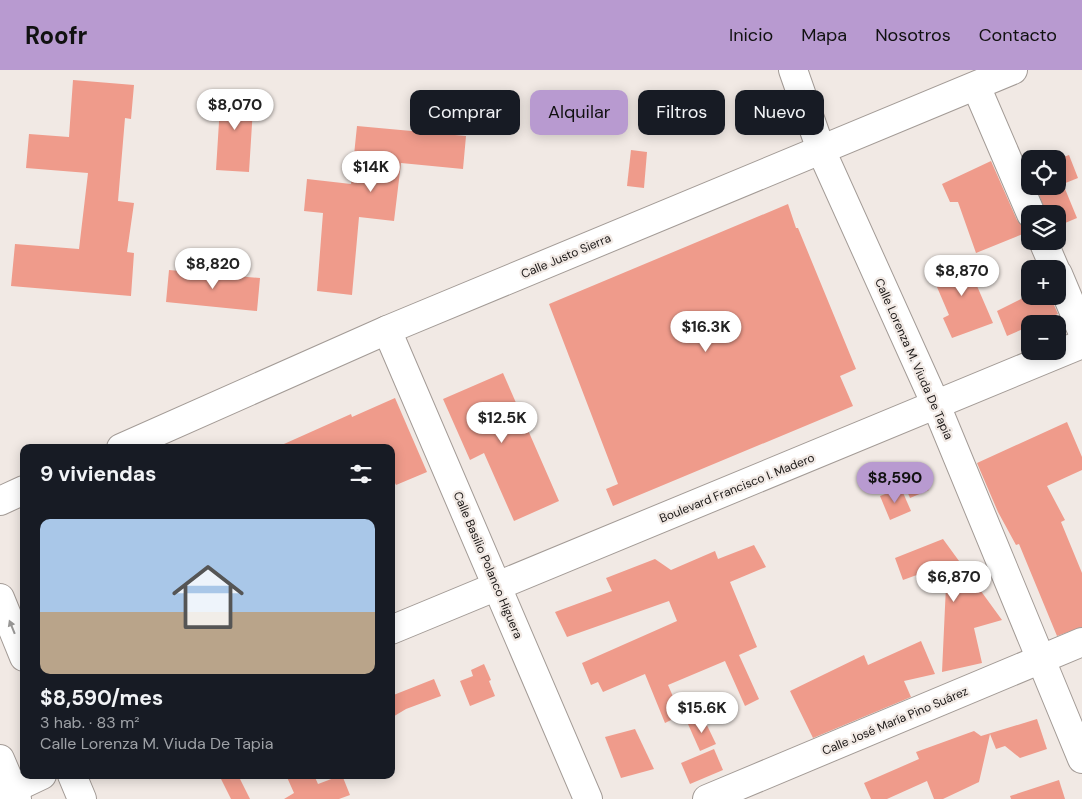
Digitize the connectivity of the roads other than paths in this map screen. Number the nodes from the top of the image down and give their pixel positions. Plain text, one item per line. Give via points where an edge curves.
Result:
1 (793, 70) edge
2 (1014, 70) edge
3 (976, 86) junction
4 (821, 150) junction
5 (1027, 205) edge
6 (1066, 293) edge
7 (387, 330) junction
8 (1082, 331) edge
9 (1082, 344) edge
10 (936, 405) junction
11 (130, 444) edge
12 (20, 492) edge
13 (0, 501) edge
14 (497, 587) junction
15 (0, 598) edge
16 (395, 628) edge
17 (1082, 642) edge
18 (20, 646) edge
19 (1040, 660) junction
20 (0, 759) edge
21 (1082, 759) edge
22 (35, 779) edge
23 (74, 779) edge
24 (10, 794) edge
25 (82, 799) edge
26 (588, 799) edge
27 (707, 799) edge

1 - 4 street, Calle Lorenza M. Viuda De Tapia
2 - 3 street, Calle Justo Sierra
3 - 4 street, Calle Justo Sierra
3 - 5 street
4 - 7 street, Calle Justo Sierra
4 - 10 street, Calle Lorenza M. Viuda De Tapia
6 - 8 street
7 - 11 street, Calle Justo Sierra
7 - 14 street, Calle Basilio Polanco Higuera
9 - 10 street, Boulevard Francisco I. Madero
10 - 14 street, Boulevard Francisco I. Madero
10 - 19 street, Calle Lorenza M. Viuda De Tapia
12 - 13 street
14 - 16 street, Boulevard Francisco I. Madero
14 - 26 street, Calle Basilio Polanco Higuera
18 -> 15 street
17 - 19 street, Calle José María Pino Suárez
19 - 21 street, Calle Lorenza M. Viuda De Tapia
19 - 27 street, Calle José María Pino Suárez
20 - 24 street
22 - 24 street
23 - 25 street

